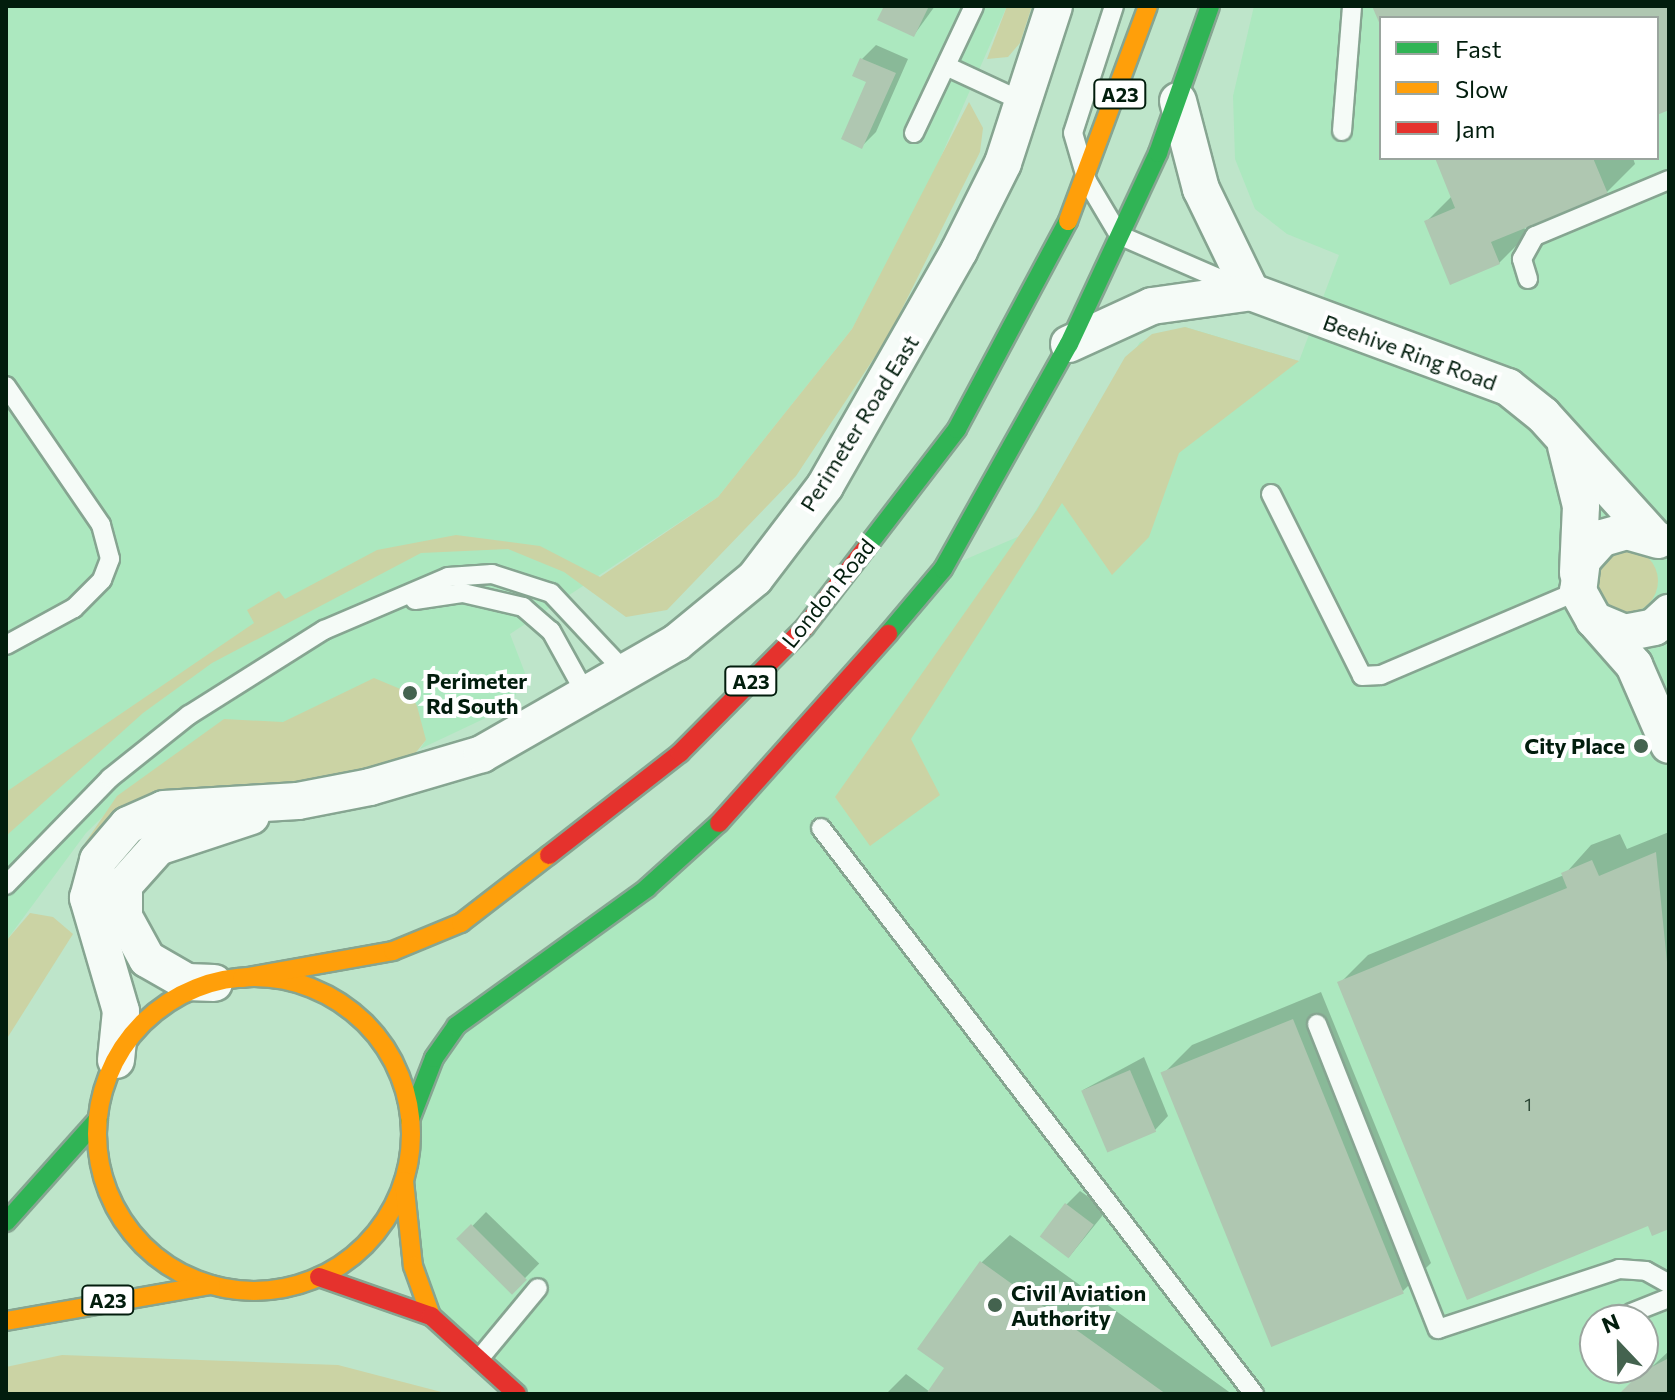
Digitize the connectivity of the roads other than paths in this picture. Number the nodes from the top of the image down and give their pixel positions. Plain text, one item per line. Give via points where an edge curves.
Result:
1 (974, 6) edge
2 (1054, 6) edge
3 (1114, 6) edge
4 (1148, 6) edge
5 (1210, 6) edge
6 (1352, 6) edge
7 (946, 66) junction
8 (1178, 101) junction
9 (1024, 102) junction
10 (1342, 131) dead end
11 (914, 133) dead end
12 (1669, 180) edge
13 (1087, 181) junction
14 (1119, 235) junction
15 (1528, 279) dead end
16 (1251, 292) junction
17 (1069, 344) junction
18 (6, 386) edge
19 (1558, 431) junction
20 (1271, 494) dead end
21 (1664, 546) edge
22 (1583, 597) junction
23 (1669, 613) edge
24 (6, 645) edge
25 (276, 657) junction
26 (627, 674) junction
27 (588, 698) junction
28 (1669, 745) edge
29 (298, 801) junction
30 (821, 828) dead end
31 (6, 885) edge
32 (228, 980) junction
33 (1317, 1024) dead end
34 (116, 1060) junction
35 (98, 1119) junction
36 (410, 1120) junction
37 (404, 1181) junction
38 (6, 1222) edge
39 (319, 1277) junction
40 (1669, 1284) edge
41 (211, 1285) junction
42 (538, 1288) dead end
43 (431, 1316) junction
44 (6, 1321) edge
45 (479, 1359) junction
46 (517, 1394) edge
47 (1254, 1394) edge

1 - 7 lane
2 - 9 street, Perimeter Road East
3 - 13 lane via 1073,133
4 - 13 main road, London Road / A23
5 - 8 main road, A23
6 - 10 lane
7 - 9 lane
7 - 11 lane
8 - 14 main road, A23
8 - 16 street via 1201,189
9 - 26 street, Perimeter Road East via 959,251 825,486 755,578
12 - 15 lane via 1535,236 1522,259
13 - 14 lane
13 - 32 main road, London Road / A23 via 1056,252 957,429 805,627 680,753 440,934 393,951
14 - 16 lane, Beehive Ring Road
14 - 17 main road, A23
16 - 17 street via 1152,306
16 - 19 street, Beehive Ring Road via 1495,380
17 - 36 main road, A23 via 943,569 848,688 751,794 647,888 456,1026
18 - 24 lane via 101,525 110,559 102,580 74,608
19 - 21 street, Beehive Ring Road
19 - 22 street via 1581,506
20 - 22 lane via 1362,676 1381,675
21 - 22 street via 1627,531 1602,538 1582,560
22 - 23 street via 1640,632
22 - 28 street via 1634,665
25 - 26 lane via 387,601 477,573 551,593
25 - 27 lane via 414,600 476,594 539,618
25 - 31 lane via 137,754
26 - 27 street, Perimeter Road East
27 - 29 street, Perimeter Road East via 482,754
29 - 32 street, Perimeter Road East via 158,847 124,885 124,917 147,959 187,982
29 - 34 street, Perimeter Road East via 164,809 111,842 88,898 121,1011
30 - 47 lane
32 - 34 main road via 157,1011
32 - 36 main road via 302,982 346,1005 397,1070
33 - 40 lane via 1438,1329 1619,1269 1646,1271
34 - 35 main road
35 - 38 main road
35 - 41 main road via 99,1160 119,1214 152,1254
36 - 37 main road
37 - 39 main road via 368,1242
37 - 43 main road via 413,1266
39 - 41 main road via 282,1289
39 - 43 main road
41 - 44 main road, A23
42 - 45 lane
43 - 45 main road
45 - 46 main road

